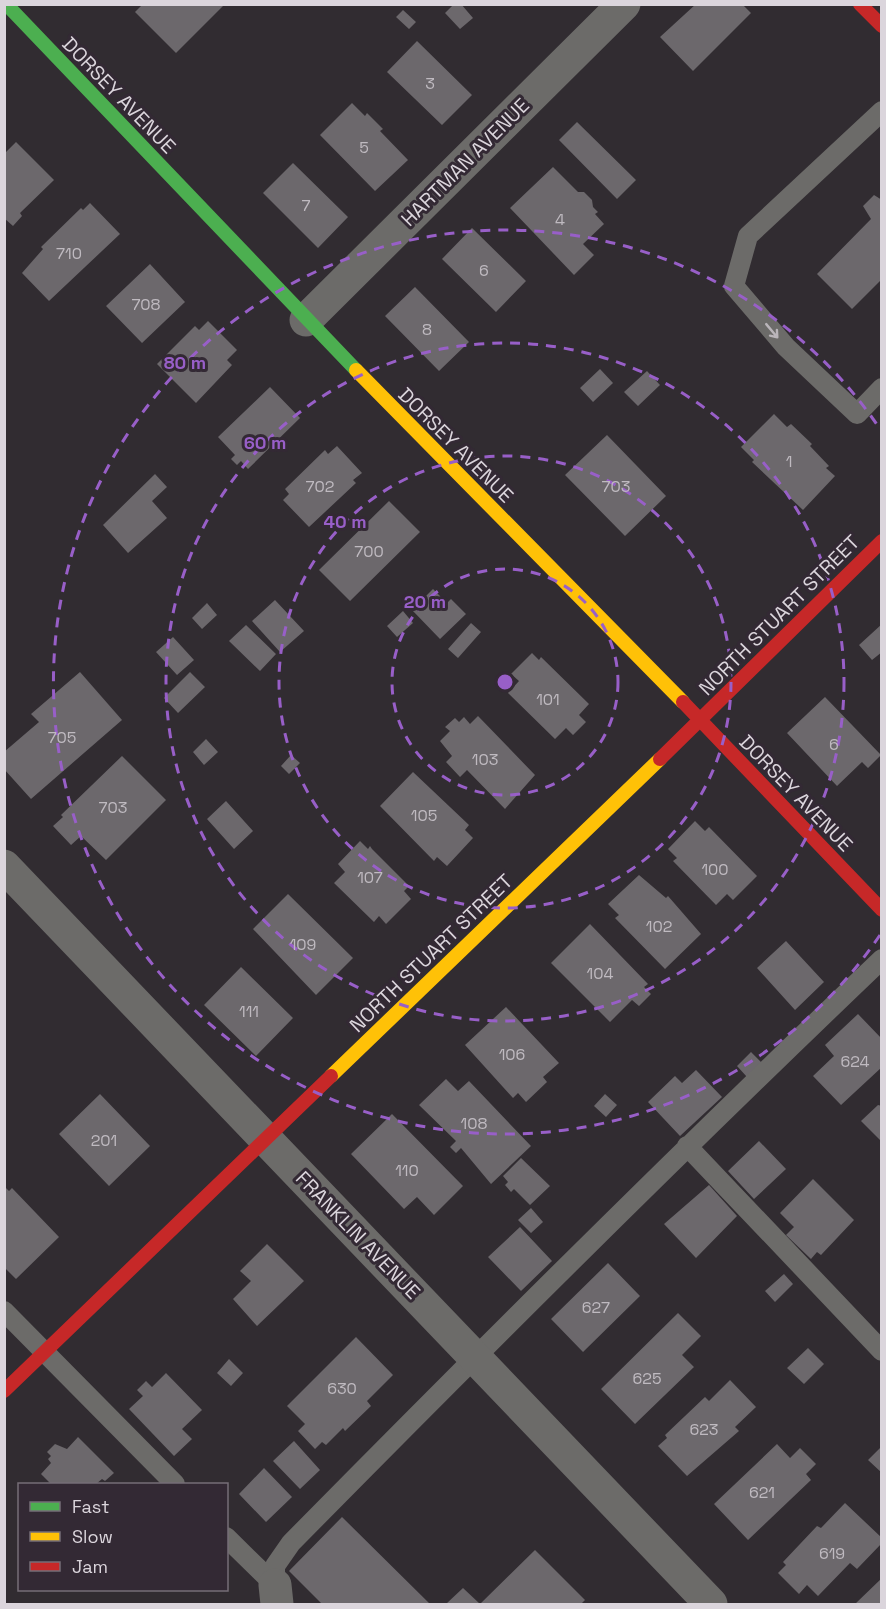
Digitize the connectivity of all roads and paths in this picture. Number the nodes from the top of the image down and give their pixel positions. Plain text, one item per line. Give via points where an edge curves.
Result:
1 (6, 4) edge
2 (624, 4) edge
3 (861, 4) edge
4 (882, 26) edge
5 (882, 111) edge
6 (306, 320) junction
7 (882, 388) edge
8 (882, 541) edge
9 (700, 720) junction
10 (4, 866) edge
11 (882, 910) edge
12 (882, 959) edge
13 (267, 1139) junction
14 (687, 1146) junction
15 (4, 1311) edge
16 (882, 1351) edge
17 (44, 1353) junction
18 (474, 1356) junction
19 (4, 1391) edge
20 (173, 1483) edge
21 (228, 1539) edge
22 (276, 1595) edge
23 (711, 1605) edge

1 - 6 street, DORSEY AVENUE
2 - 6 street, HARTMAN AVENUE
3 - 4 street
5 -> 7 lane via 748,236 734,286 786,347 857,414
6 - 9 street, DORSEY AVENUE
8 - 9 street, NORTH STUART STREET
9 - 11 street, DORSEY AVENUE
9 - 13 street, NORTH STUART STREET
10 - 13 street, FRANKLIN AVENUE
12 - 14 lane
13 - 17 street, NORTH STUART STREET
13 - 18 street, FRANKLIN AVENUE
14 - 16 lane
14 - 18 lane
15 - 17 lane
17 - 19 street, NORTH STUART STREET
17 - 20 lane
18 - 22 lane via 291,1543 275,1566
18 - 23 street, FRANKLIN AVENUE
21 - 22 lane

